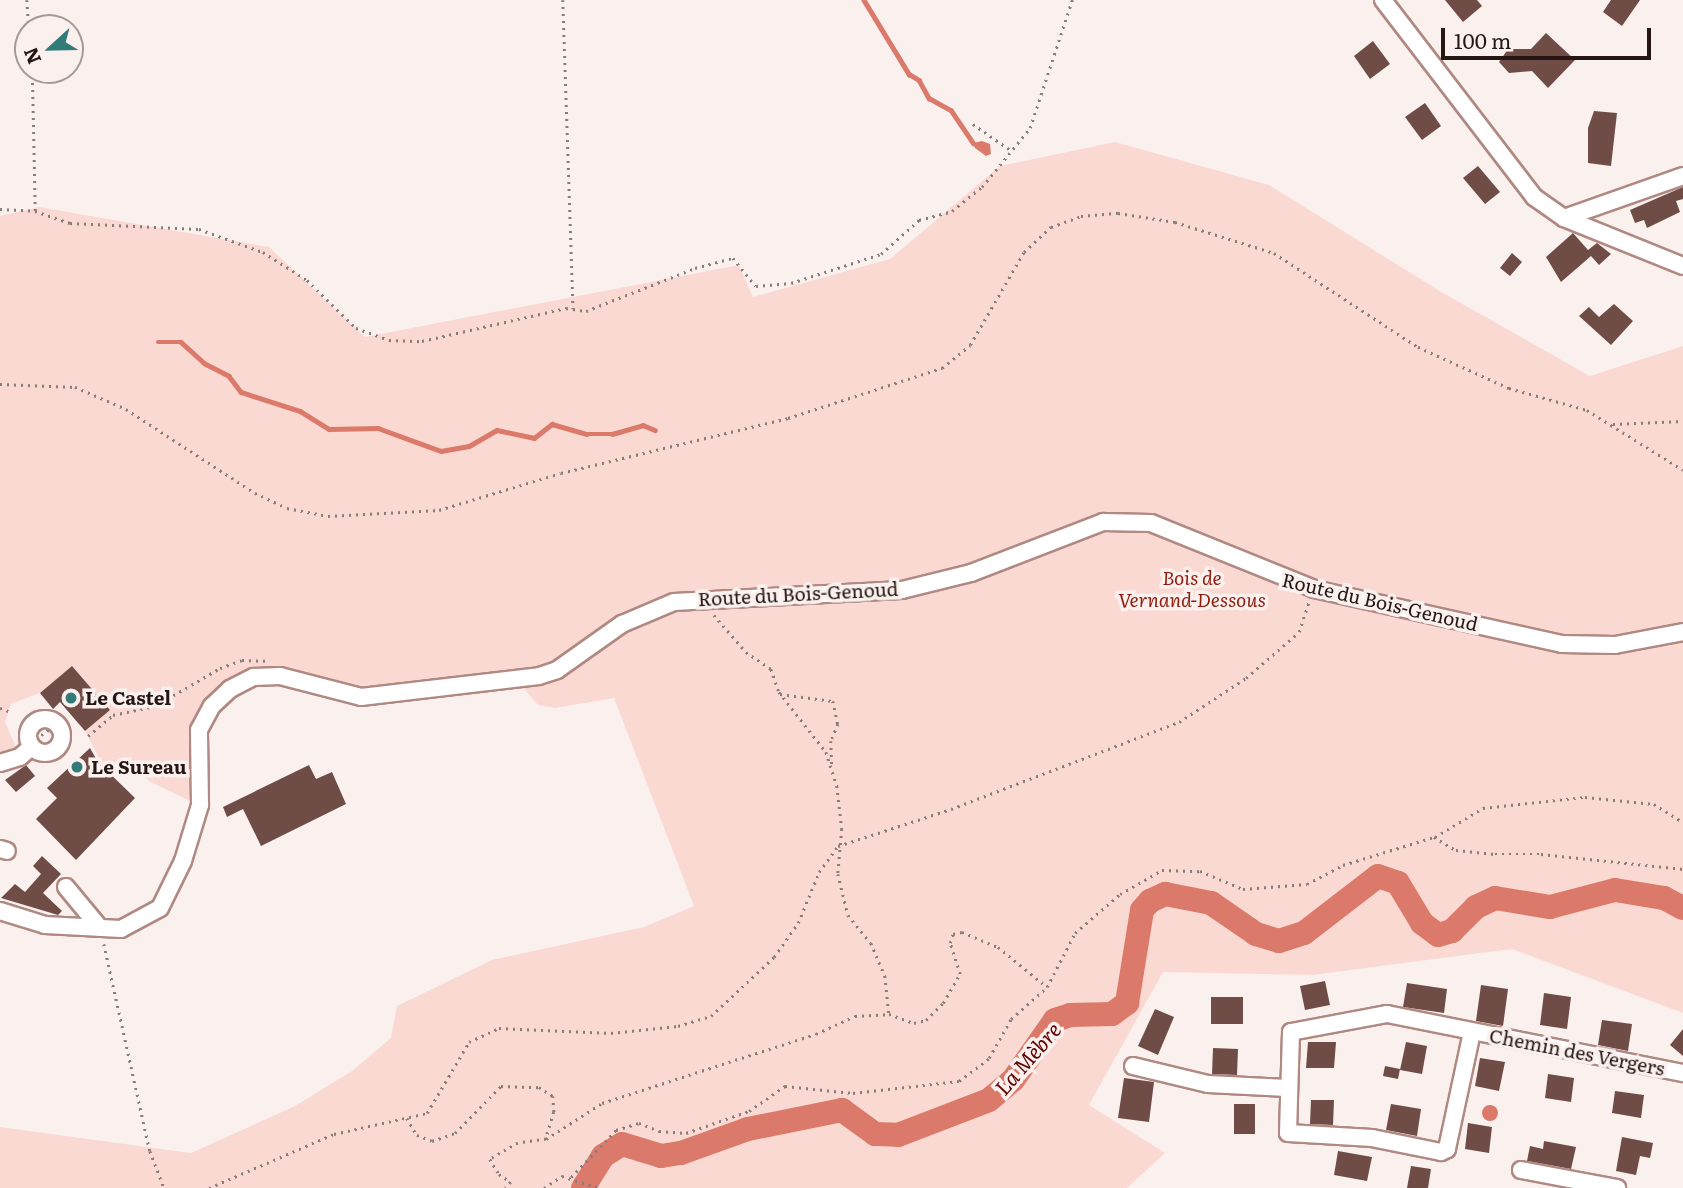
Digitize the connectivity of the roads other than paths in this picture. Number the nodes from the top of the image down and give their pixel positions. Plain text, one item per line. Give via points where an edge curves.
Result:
1 (1383, 0) edge
2 (1683, 176) edge
3 (1564, 218) junction
4 (1683, 266) edge
5 (1683, 632) edge
6 (37, 742) junction
7 (0, 763) edge
8 (66, 887) dead end
9 (0, 911) edge
10 (100, 928) junction
11 (1472, 1032) junction
12 (1133, 1066) dead end
13 (1683, 1073) edge
14 (1287, 1088) junction
15 (1521, 1170) dead end
16 (1564, 1183) edge
17 (1617, 1188) edge

1 - 3 street via 1534,197
2 - 3 street
3 - 4 street
5 - 10 street, Route du Bois-Genoud via 1615,645 1562,644 1314,589 1151,523 1126,519 1074,530 971,573 901,590 701,598 648,612 615,628 557,670 538,676 390,697 338,694 280,676 254,677 230,689 212,706 200,730 200,805 172,890 160,908 140,921 121,929
6 - 6 street via 41,753 53,752 62,743 43,718 27,736
6 - 7 street via 20,757
8 - 10 street
9 - 10 street, Route du Bois-Genoud via 45,925
11 - 13 street, Chemin des Vergers
11 - 14 street, Chemin des Vergers via 1387,1014 1296,1030 1289,1037
11 - 14 street, Chemin des Vergers via 1450,1144 1441,1152 1373,1138 1293,1135 1286,1127
12 - 14 street via 1208,1084
15 - 16 street
16 - 17 street

